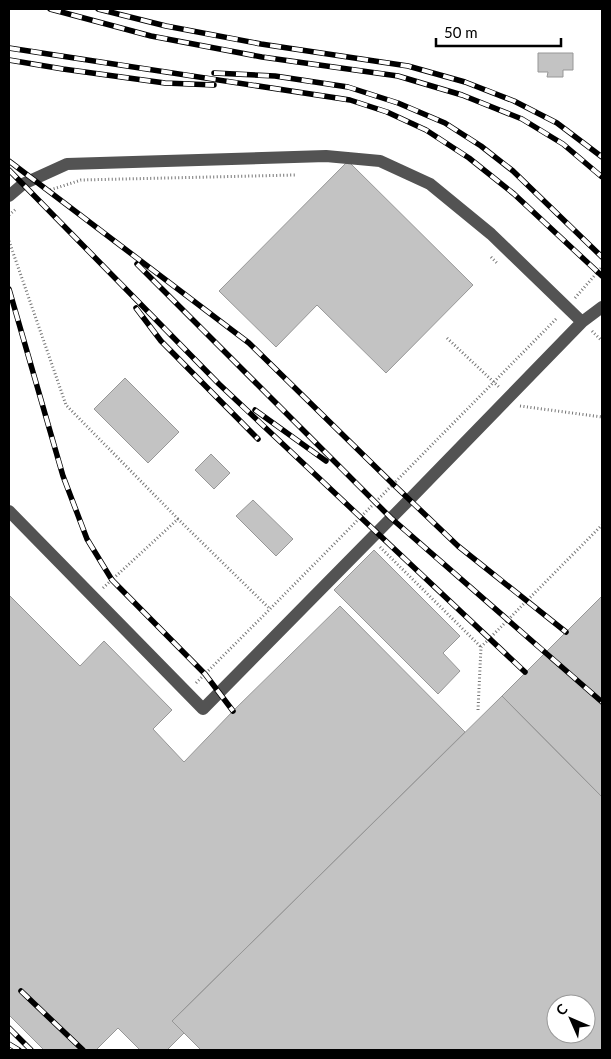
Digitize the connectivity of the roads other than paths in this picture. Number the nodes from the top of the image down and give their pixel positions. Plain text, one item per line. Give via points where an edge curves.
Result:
1 (9, 196) edge
2 (602, 307) edge
3 (582, 322) junction
4 (9, 511) edge

1 - 3 lane via 32,179 67,164 326,156 380,161 430,184 491,234
2 - 3 lane
3 - 4 lane via 203,709

